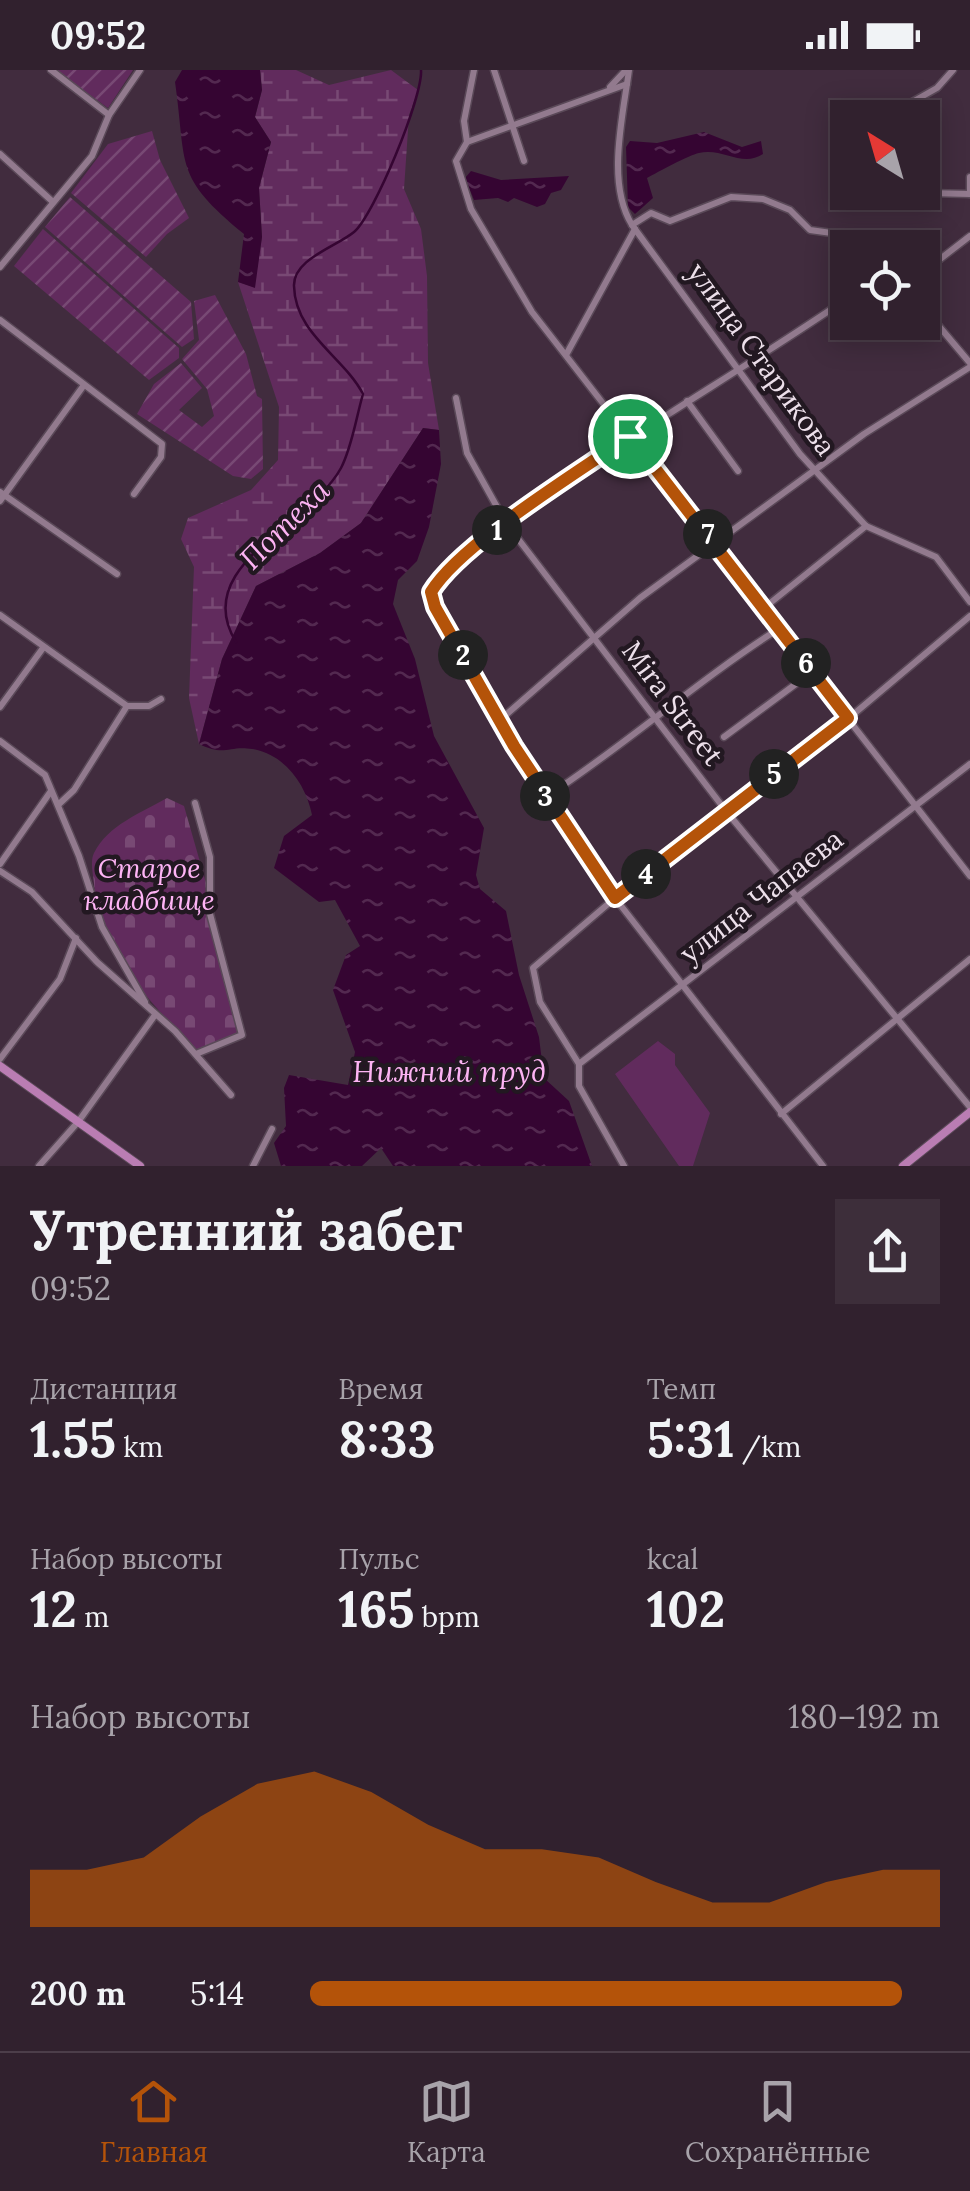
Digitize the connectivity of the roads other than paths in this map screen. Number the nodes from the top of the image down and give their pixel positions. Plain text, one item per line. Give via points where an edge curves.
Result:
1 (51, 70) edge
2 (140, 70) edge
3 (474, 70) edge
4 (494, 70) edge
5 (628, 70) edge
6 (953, 70) edge
7 (627, 84) junction
8 (610, 88) junction
9 (916, 100) edge
10 (110, 115) junction
11 (513, 126) junction
12 (467, 142) junction
13 (0, 154) edge
14 (524, 162) dead end
15 (970, 177) edge
16 (940, 193) edge
17 (970, 194) edge
18 (54, 202) junction
19 (634, 227) junction
20 (830, 233) edge
21 (970, 236) edge
22 (940, 259) edge
23 (0, 267) edge
24 (830, 310) edge
25 (0, 320) edge
26 (940, 328) edge
27 (566, 354) junction
28 (970, 365) edge
29 (741, 371) junction
30 (84, 385) junction
31 (456, 398) dead end
32 (687, 401) junction
33 (630, 436) junction
34 (815, 470) junction
35 (738, 471) dead end
36 (134, 494) dead end
37 (2, 496) edge
38 (506, 524) junction
39 (866, 526) junction
40 (716, 544) junction
41 (117, 574) dead end
42 (970, 602) edge
43 (764, 608) junction
44 (0, 616) edge
45 (970, 616) edge
46 (780, 628) junction
47 (596, 638) junction
48 (43, 648) junction
49 (812, 672) junction
50 (162, 699) dead end
51 (127, 706) junction
52 (0, 707) edge
53 (848, 718) junction
54 (656, 719) junction
55 (500, 720) junction
56 (724, 737) dead end
57 (0, 741) edge
58 (970, 764) edge
59 (51, 790) junction
60 (546, 797) junction
61 (195, 804) dead end
62 (58, 805) junction
63 (914, 807) junction
64 (726, 810) junction
65 (0, 868) edge
66 (970, 876) edge
67 (796, 894) junction
68 (615, 898) junction
69 (76, 938) junction
70 (970, 959) edge
71 (682, 986) junction
72 (148, 1008) junction
73 (155, 1015) junction
74 (896, 1019) junction
75 (196, 1054) junction
76 (0, 1063) edge
77 (579, 1064) junction
78 (231, 1096) dead end
79 (970, 1109) edge
80 (781, 1114) junction
81 (78, 1122) junction
82 (272, 1129) dead end
83 (39, 1166) edge
84 (140, 1166) edge
85 (253, 1166) edge
86 (624, 1166) edge
87 (824, 1166) edge
88 (903, 1166) edge

1 - 10 street
2 - 10 street
3 - 12 street via 464,121
4 - 11 street
5 - 7 street, улица Старикова
5 - 8 street
6 - 9 street
7 - 8 street
7 - 19 street, улица Старикова via 620,196
8 - 11 street
10 - 18 street via 92,156
11 - 12 street
11 - 14 street
12 - 27 street via 456,160 480,223 532,312
13 - 18 street
15 - 17 street
16 - 17 street
18 - 23 street
19 - 20 street via 651,213 670,221 741,196 776,203 810,230
19 - 27 street
19 - 29 street, улица Старикова
21 - 22 street
24 - 29 street
25 - 30 street
26 - 28 street
27 - 33 street
28 - 34 street
29 - 32 street
29 - 34 street, улица Старикова
30 - 36 street via 162,444
30 - 37 street
31 - 38 street, Mira Street via 468,453
32 - 33 street
32 - 35 street
33 - 38 street
33 - 40 street
34 - 39 street, улица Старикова
34 - 40 street
37 - 41 street
38 - 47 street, Mira Street
38 - 55 street via 431,592
39 - 42 street, улица Старикова via 936,557
39 - 43 street
40 - 43 street
40 - 47 street
43 - 46 street
44 - 48 street
45 - 53 street
46 - 49 street
46 - 54 street
47 - 54 street, Mira Street
47 - 55 street
48 - 51 street
48 - 52 street
49 - 53 street
49 - 56 street
50 - 51 street
51 - 62 street
53 - 63 street
53 - 64 street
54 - 60 street
54 - 64 street, Mira Street
55 - 60 street
57 - 59 street via 41,770
58 - 63 street, улица Чапаева
59 - 62 street
59 - 65 street
60 - 68 street
61 - 75 street via 210,857 210,914 242,1035
62 - 72 street via 102,927
63 - 66 street
63 - 67 street, улица Чапаева
64 - 67 street, Mira Street
64 - 68 street
65 - 69 street
67 - 71 street, улица Чапаева
67 - 74 street, Mira Street
68 - 71 street
68 - 77 street via 533,968 540,1002
69 - 72 street
69 - 76 street via 60,978
70 - 74 street
71 - 77 street, улица Чапаева
71 - 80 street
72 - 73 street
73 - 75 street
73 - 81 street
74 - 79 street, Mira Street
74 - 80 street
75 - 78 street
76 - 81 main road
77 - 86 street via 578,1086
79 - 88 main road
80 - 87 street
81 - 83 street
81 - 84 main road
82 - 85 street

